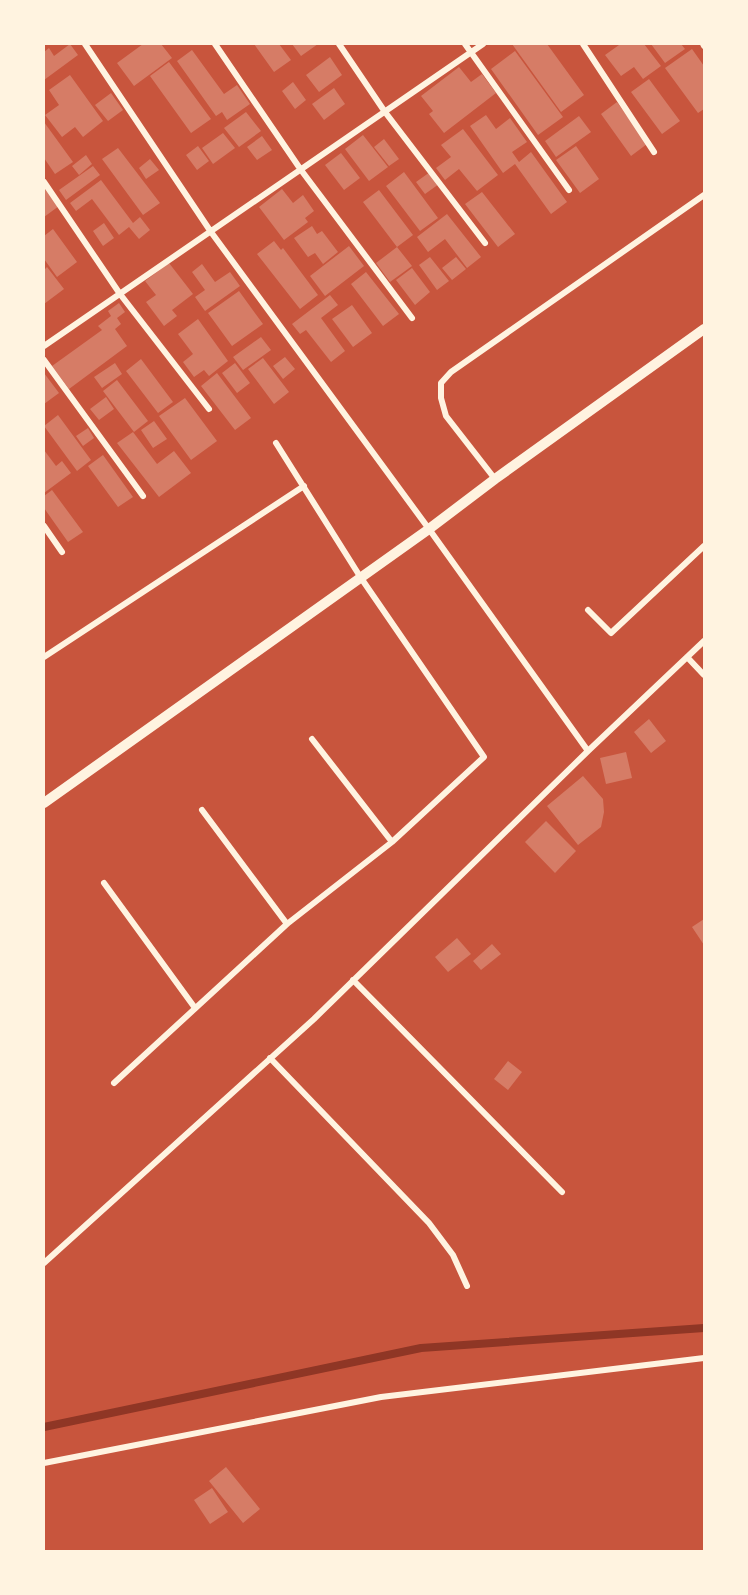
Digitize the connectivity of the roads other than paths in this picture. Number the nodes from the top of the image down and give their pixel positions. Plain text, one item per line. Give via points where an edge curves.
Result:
1 (85, 44) edge
2 (215, 44) edge
3 (339, 44) edge
4 (465, 44) edge
5 (483, 44) edge
6 (583, 44) edge
7 (471, 52) junction
8 (385, 112) junction
9 (654, 152) dead end
10 (301, 170) junction
11 (44, 182) edge
12 (569, 190) dead end
13 (705, 195) edge
14 (211, 232) junction
15 (484, 243) dead end
16 (120, 294) junction
17 (412, 318) dead end
18 (705, 329) edge
19 (44, 346) edge
20 (44, 360) edge
21 (209, 409) dead end
22 (276, 443) dead end
23 (495, 479) junction
24 (304, 486) junction
25 (143, 496) dead end
26 (44, 526) edge
27 (429, 529) junction
28 (705, 546) edge
29 (62, 552) dead end
30 (362, 578) junction
31 (588, 610) dead end
32 (705, 641) edge
33 (44, 657) edge
34 (687, 657) junction
35 (705, 675) edge
36 (312, 739) dead end
37 (588, 750) junction
38 (44, 803) edge
39 (202, 810) dead end
40 (392, 842) junction
41 (104, 883) dead end
42 (287, 924) junction
43 (353, 980) junction
44 (195, 1008) junction
45 (270, 1058) junction
46 (114, 1083) dead end
47 (562, 1192) dead end
48 (44, 1263) edge
49 (467, 1286) dead end
50 (705, 1358) edge
51 (44, 1463) edge

1 - 14 street
2 - 10 street
3 - 8 street
4 - 7 street
5 - 7 street
6 - 9 street
7 - 8 street
7 - 12 street
8 - 10 street
8 - 15 street
10 - 14 street
10 - 17 street
11 - 16 street
13 - 23 street via 441,383 446,417
14 - 16 street
14 - 27 street
16 - 19 street
16 - 21 street
18 - 23 street
20 - 25 street
22 - 24 street
23 - 27 street
24 - 30 street
24 - 33 street
26 - 29 street
27 - 30 street
27 - 37 street
28 - 31 street via 611,633
30 - 38 street
30 - 40 street via 484,757
32 - 34 street
34 - 35 street
34 - 37 street
36 - 40 street
37 - 43 street
39 - 42 street
40 - 42 street
41 - 44 street
42 - 44 street
43 - 45 street
43 - 47 street
44 - 46 street
45 - 48 street
45 - 49 street via 429,1223 453,1255
50 - 51 street via 381,1397

